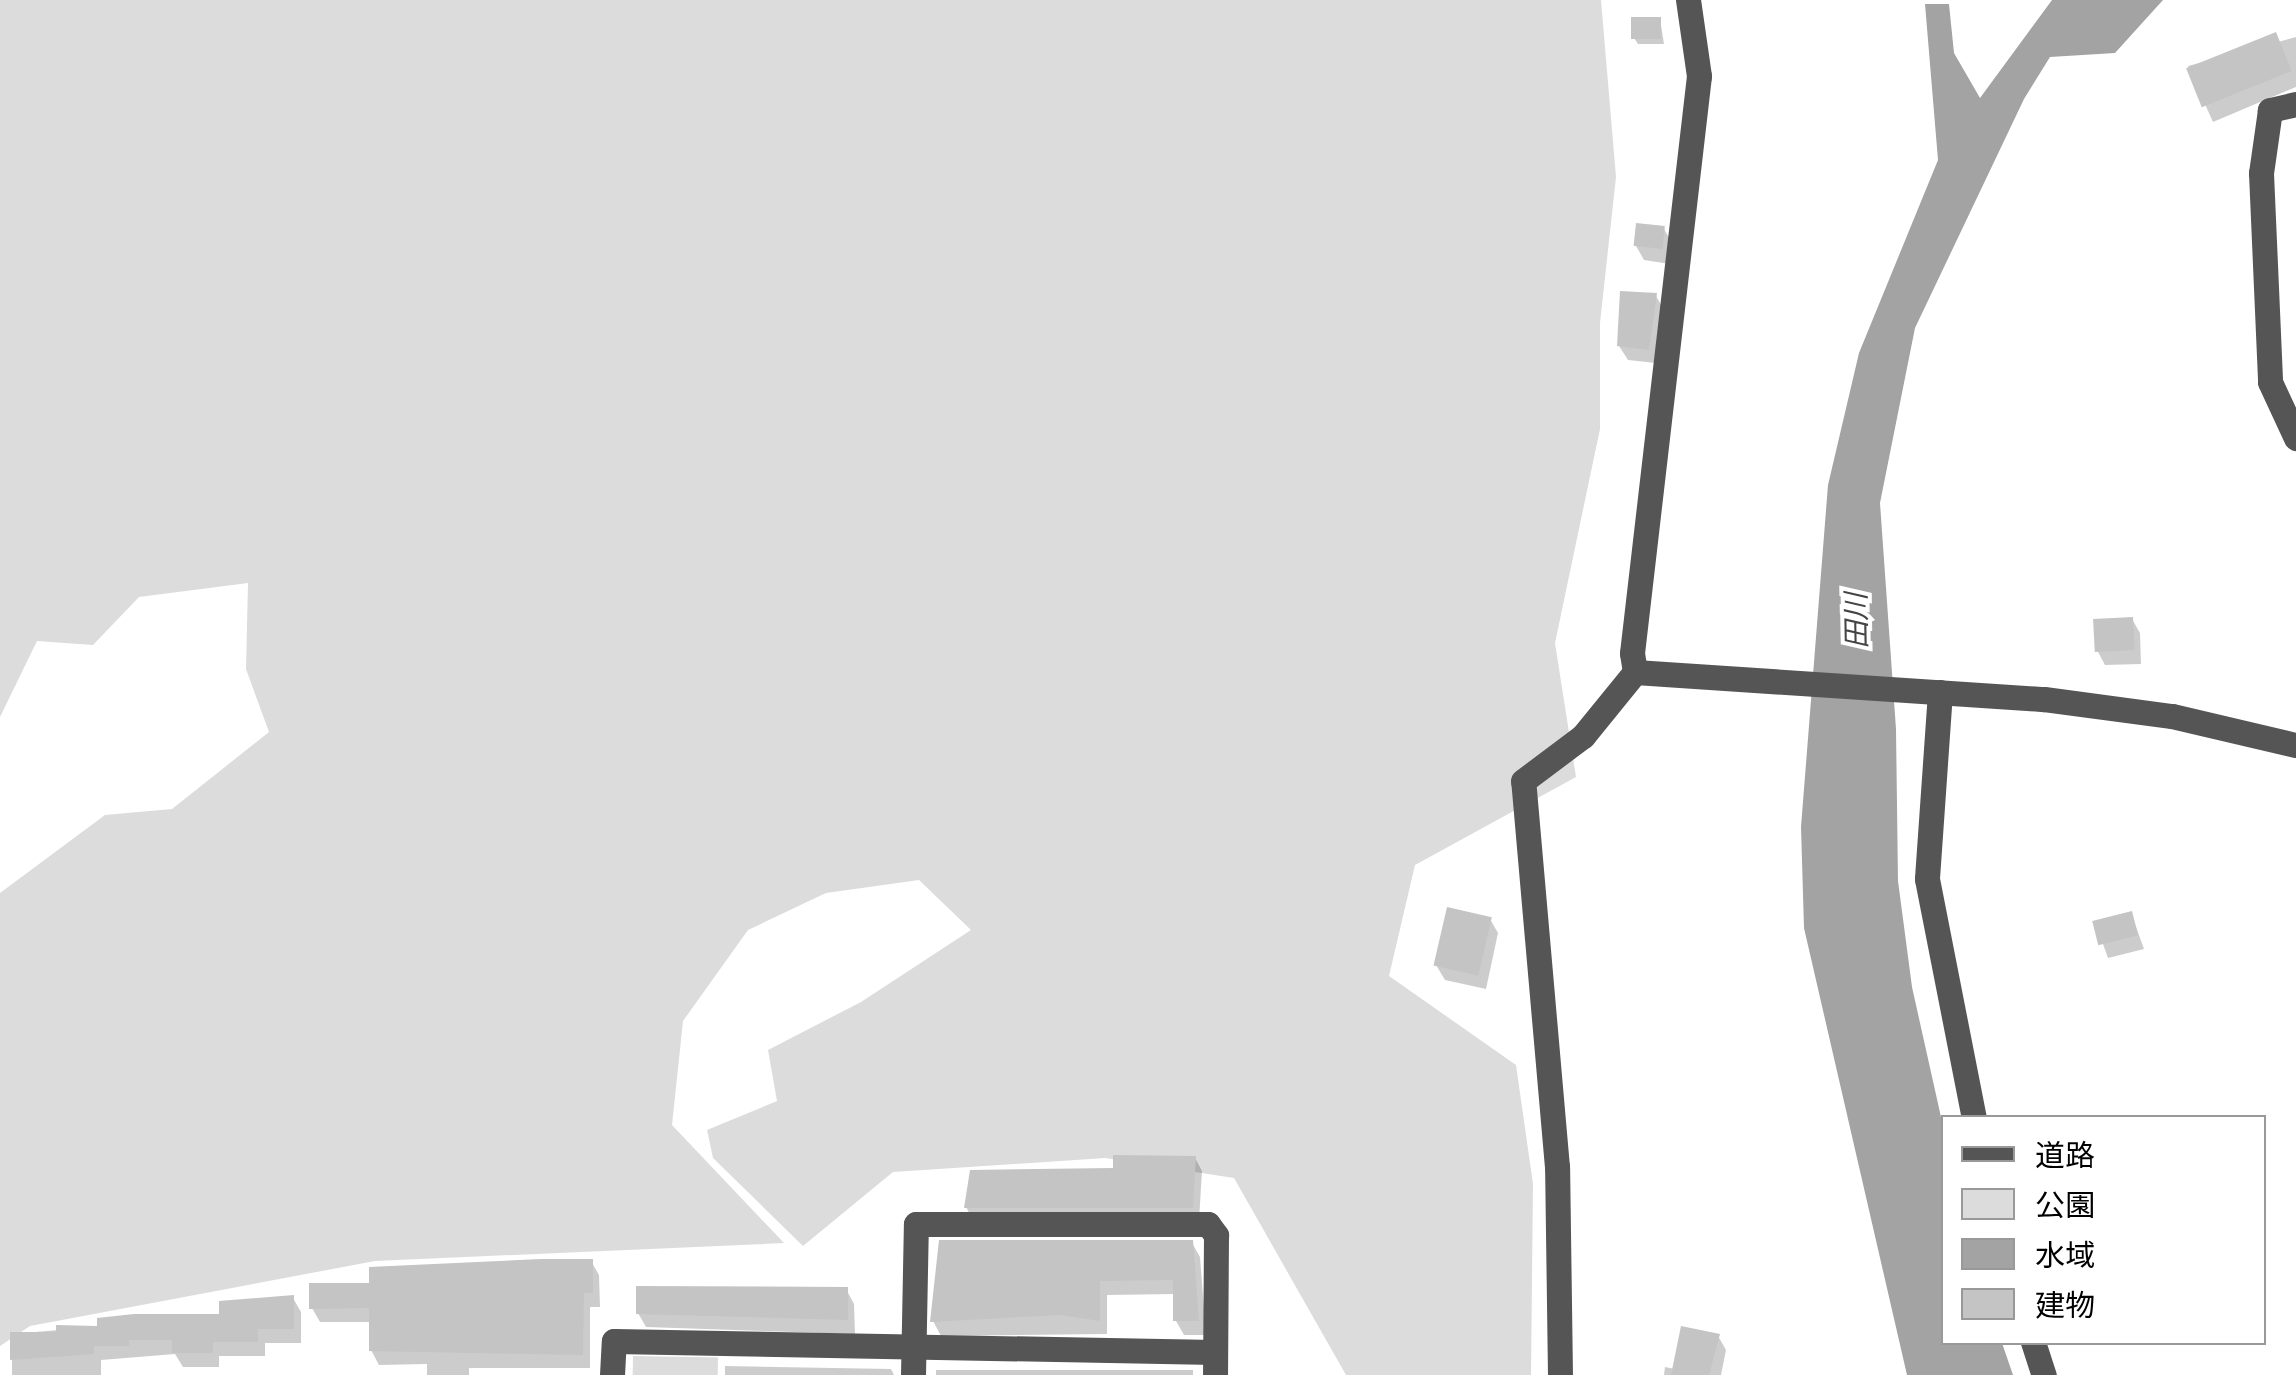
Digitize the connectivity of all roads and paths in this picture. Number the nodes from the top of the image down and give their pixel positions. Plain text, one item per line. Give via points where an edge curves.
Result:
1 (1688, 0) edge
2 (2296, 104) edge
3 (2296, 438) edge
4 (1635, 672) junction
5 (1936, 692) junction
6 (2293, 738) edge
7 (1973, 1115) edge
8 (2034, 1345) edge
9 (914, 1346) junction
10 (1215, 1364) edge
11 (612, 1375) edge
12 (913, 1375) edge
13 (1560, 1375) edge
14 (2044, 1375) edge

1 - 4 street via 1699,76 1632,653
2 - 3 street via 2270,110 2262,173 2270,382
4 - 5 street
4 - 13 street via 1582,736 1524,781 1557,1166
5 - 6 street via 2172,716
5 - 7 street via 1927,879
8 - 14 street
9 - 10 street
9 - 10 street via 916,1224 1208,1224 1216,1235
9 - 11 street via 614,1341
9 - 12 street

